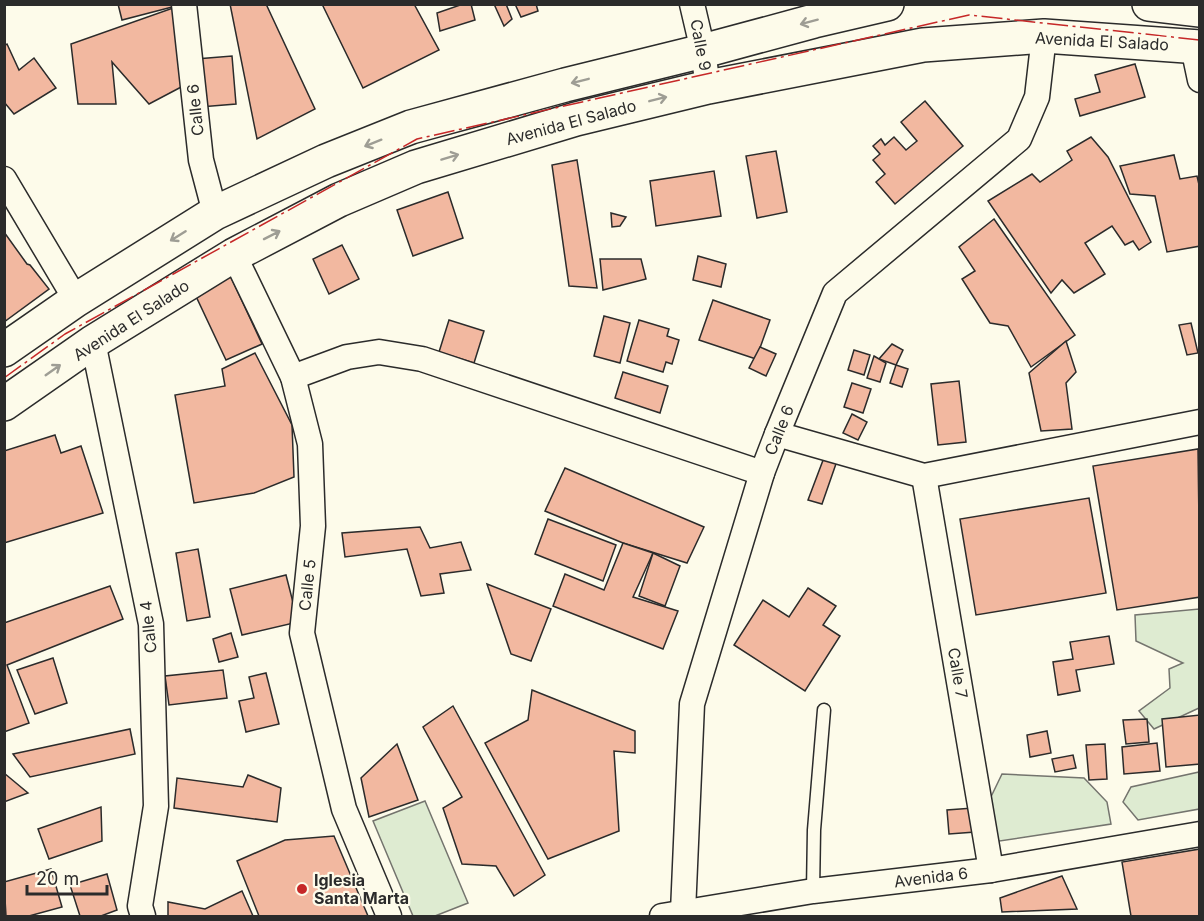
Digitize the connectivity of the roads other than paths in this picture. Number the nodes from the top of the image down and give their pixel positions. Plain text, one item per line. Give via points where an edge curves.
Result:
1 (184, 4) edge
2 (692, 4) edge
3 (1149, 4) edge
4 (885, 5) edge
5 (1200, 10) edge
6 (1044, 36) junction
7 (1196, 47) edge
8 (704, 51) junction
9 (1200, 80) edge
10 (708, 87) junction
11 (4, 179) edge
12 (215, 213) junction
13 (234, 255) junction
14 (76, 300) junction
15 (93, 342) junction
16 (4, 350) edge
17 (293, 377) junction
18 (4, 404) edge
19 (1200, 422) edge
20 (777, 434) junction
21 (762, 473) junction
22 (924, 476) junction
23 (824, 710) dead end
24 (1200, 834) edge
25 (992, 870) junction
26 (813, 891) junction
27 (673, 914) edge
28 (142, 916) edge
29 (389, 916) edge

1 - 12 street, Calle 6 via 201,160
2 - 8 street, Calle 9
3 - 5 main road
4 -> 8 main road
6 - 7 main road, Avenida El Salado
6 - 10 main road, Avenida El Salado via 923,45
6 - 20 street, Calle 6 via 1037,97 1019,139 835,293
7 - 9 street
8 - 10 street, Calle 9
8 -> 12 main road via 411,128
13 -> 10 main road, Avenida El Salado via 339,200 416,167 576,119
11 - 14 street
12 -> 14 main road
13 - 15 main road, Avenida El Salado
13 - 17 street, Calle 5
14 - 16 main road
18 -> 15 main road, Avenida El Salado
15 - 28 street, Calle 4 via 151,624 156,806 140,906
17 - 21 street via 347,357 379,352 422,359
17 - 29 street, Calle 5 via 310,444 313,514 302,633 344,809
19 - 22 street
20 - 21 street, Calle 6
20 - 22 street
21 - 27 street, Calle 6 via 692,704
22 - 25 street, Calle 7
23 - 26 lane
24 - 25 street, Avenida 6
25 - 26 street, Avenida 6
26 - 27 street, Avenida 6

